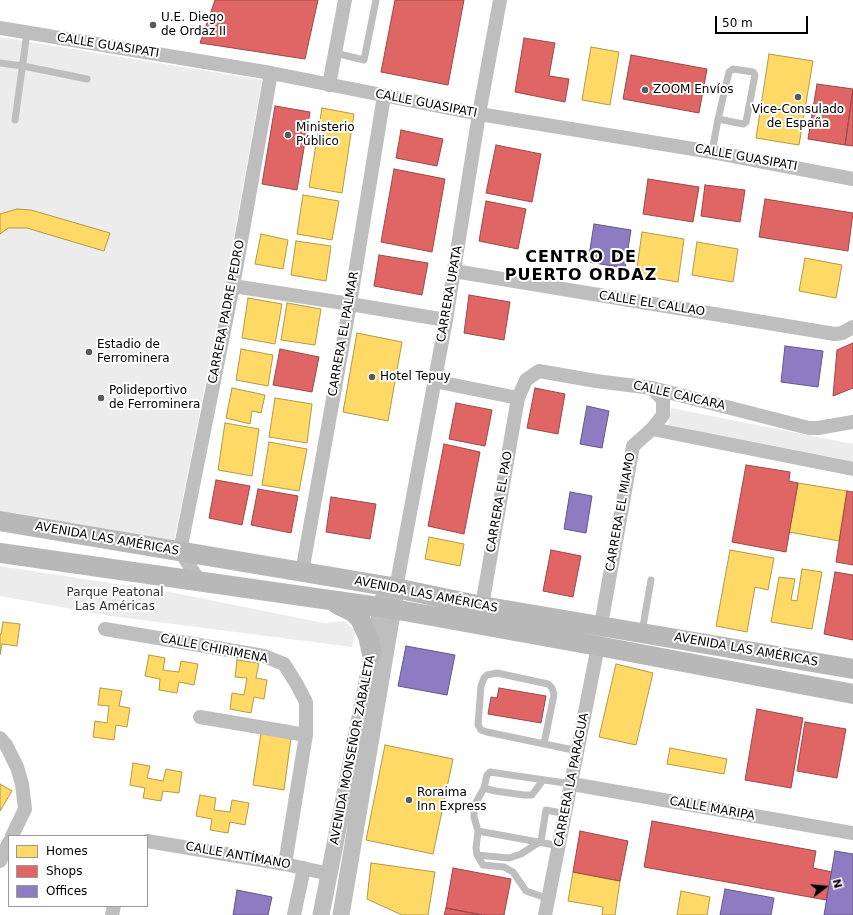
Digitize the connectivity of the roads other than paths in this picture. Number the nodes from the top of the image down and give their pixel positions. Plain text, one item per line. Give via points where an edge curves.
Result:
1 (345, 0) edge
2 (376, 0) edge
3 (500, 0) edge
4 (0, 28) edge
5 (27, 33) junction
6 (335, 53) junction
7 (0, 63) edge
8 (23, 66) junction
9 (271, 73) junction
10 (87, 79) dead end
11 (329, 85) junction
12 (384, 96) junction
13 (479, 114) junction
14 (718, 119) junction
15 (16, 120) dead end
16 (712, 152) junction
17 (853, 179) edge
18 (454, 271) junction
19 (233, 286) junction
20 (350, 304) junction
21 (446, 320) junction
22 (851, 329) edge
23 (434, 382) junction
24 (652, 388) junction
25 (518, 398) junction
26 (853, 422) edge
27 (652, 429) junction
28 (853, 469) edge
29 (0, 521) edge
30 (180, 551) junction
31 (0, 553) edge
32 (302, 572) junction
33 (651, 580) dead end
34 (200, 582) junction
35 (391, 587) junction
36 (330, 600) junction
37 (482, 606) junction
38 (387, 608) junction
39 (601, 625) junction
40 (105, 629) dead end
41 (642, 632) junction
42 (598, 646) junction
43 (372, 654) junction
44 (853, 669) edge
45 (853, 694) edge
46 (200, 717) dead end
47 (306, 735) junction
48 (0, 738) edge
49 (544, 744) junction
50 (578, 751) junction
51 (543, 780) junction
52 (572, 784) junction
53 (484, 788) junction
54 (566, 814) junction
55 (478, 831) junction
56 (853, 833) edge
57 (12, 835) edge
58 (148, 841) edge
59 (541, 841) junction
60 (8, 844) edge
61 (560, 846) junction
62 (478, 855) junction
63 (0, 861) edge
64 (285, 864) junction
65 (304, 868) junction
66 (329, 874) junction
67 (549, 899) junction
68 (294, 915) edge
69 (322, 915) edge
70 (341, 915) edge
71 (545, 915) edge

1 - 6 street
2 - 6 lane via 364,60
3 - 13 street, CARRERA UPATA
4 - 5 street, CALLE GUASIPATI
5 - 8 lane
5 - 9 street, CALLE GUASIPATI
6 - 11 street
7 - 8 lane
8 - 10 lane
8 - 15 lane
9 - 11 street, CALLE GUASIPATI
9 - 19 street, CARRERA PADRE PEDRO
11 - 12 street, CALLE GUASIPATI
12 - 13 street, CALLE GUASIPATI
12 - 20 street, CARRERA EL PALMAR
13 - 16 street, CALLE GUASIPATI
13 - 18 street, CARRERA UPATA
14 - 14 lane via 729,72 733,69 753,72 755,75 746,122 743,124
14 - 16 lane
16 - 17 street, CALLE GUASIPATI
18 - 21 street, CARRERA UPATA
18 - 22 street, CALLE EL CALLAO via 835,334 842,334
19 - 20 street
19 - 30 street, CARRERA PADRE PEDRO
20 - 21 street
20 - 32 street, CARRERA EL PALMAR
21 - 23 street, CARRERA UPATA
23 - 25 street
23 - 35 street, CARRERA UPATA
24 - 25 street, CALLE CAICARA via 539,371 526,380
24 - 26 street, CALLE CAICARA via 809,428
24 - 27 street, CARRERA EL MIAMO via 664,400 663,415
25 - 37 street, CARRERA EL PAO
27 - 28 street
27 - 39 street, CARRERA EL MIAMO via 633,446
29 - 30 main road, AVENIDA LAS AMÉRICAS
30 - 32 main road, AVENIDA LAS AMÉRICAS
30 - 34 street
31 - 34 main road, AVENIDA LAS AMÉRICAS
32 - 35 main road, AVENIDA LAS AMÉRICAS
33 - 41 lane
34 - 36 main road, AVENIDA LAS AMÉRICAS
35 - 37 main road, AVENIDA LAS AMÉRICAS
35 - 38 street, AVENIDA MONSEÑOR ZABALETA
36 - 38 main road, AVENIDA LAS AMÉRICAS
36 - 43 main road via 353,612 360,619 368,636
37 - 39 main road, AVENIDA LAS AMÉRICAS
38 - 42 main road, AVENIDA LAS AMÉRICAS
38 - 43 street, AVENIDA MONSEÑOR ZABALETA
38 - 70 street, AVENIDA MONSEÑOR ZABALETA
39 - 41 main road, AVENIDA LAS AMÉRICAS
40 - 47 street, CALLE CHIRIMENA via 264,656 284,664 306,702
41 - 44 main road, AVENIDA LAS AMÉRICAS
42 - 45 main road, AVENIDA LAS AMÉRICAS
42 - 50 street, CARRERA LA PARAGUA
43 - 66 street, AVENIDA MONSEÑOR ZABALETA
46 - 47 street
47 - 64 street, CALLE CHIRIMENA
48 - 57 street via 6,744 22,784 25,809
49 - 49 lane via 481,730 478,724 484,678 497,673 548,684 552,688 554,694
49 - 50 lane
50 - 52 street, CARRERA LA PARAGUA
51 - 52 lane
51 - 53 lane via 532,795
51 - 53 lane via 490,772
52 - 54 street, CARRERA LA PARAGUA
52 - 56 street, CALLE MARIPA
53 - 55 lane via 474,806
54 - 59 lane via 546,810
54 - 61 street, CARRERA LA PARAGUA
55 - 59 lane
55 - 62 lane
58 - 64 street, CALLE ANTÍMANO
59 - 61 lane
59 - 62 lane via 509,858
60 - 63 street
61 - 67 street, CARRERA LA PARAGUA
62 - 67 lane via 484,865 504,867 513,872 526,891
64 - 65 street, CALLE ANTÍMANO
65 - 66 street, CALLE ANTÍMANO
65 - 68 street
66 - 69 street, AVENIDA MONSEÑOR ZABALETA
67 - 71 street, CARRERA LA PARAGUA

